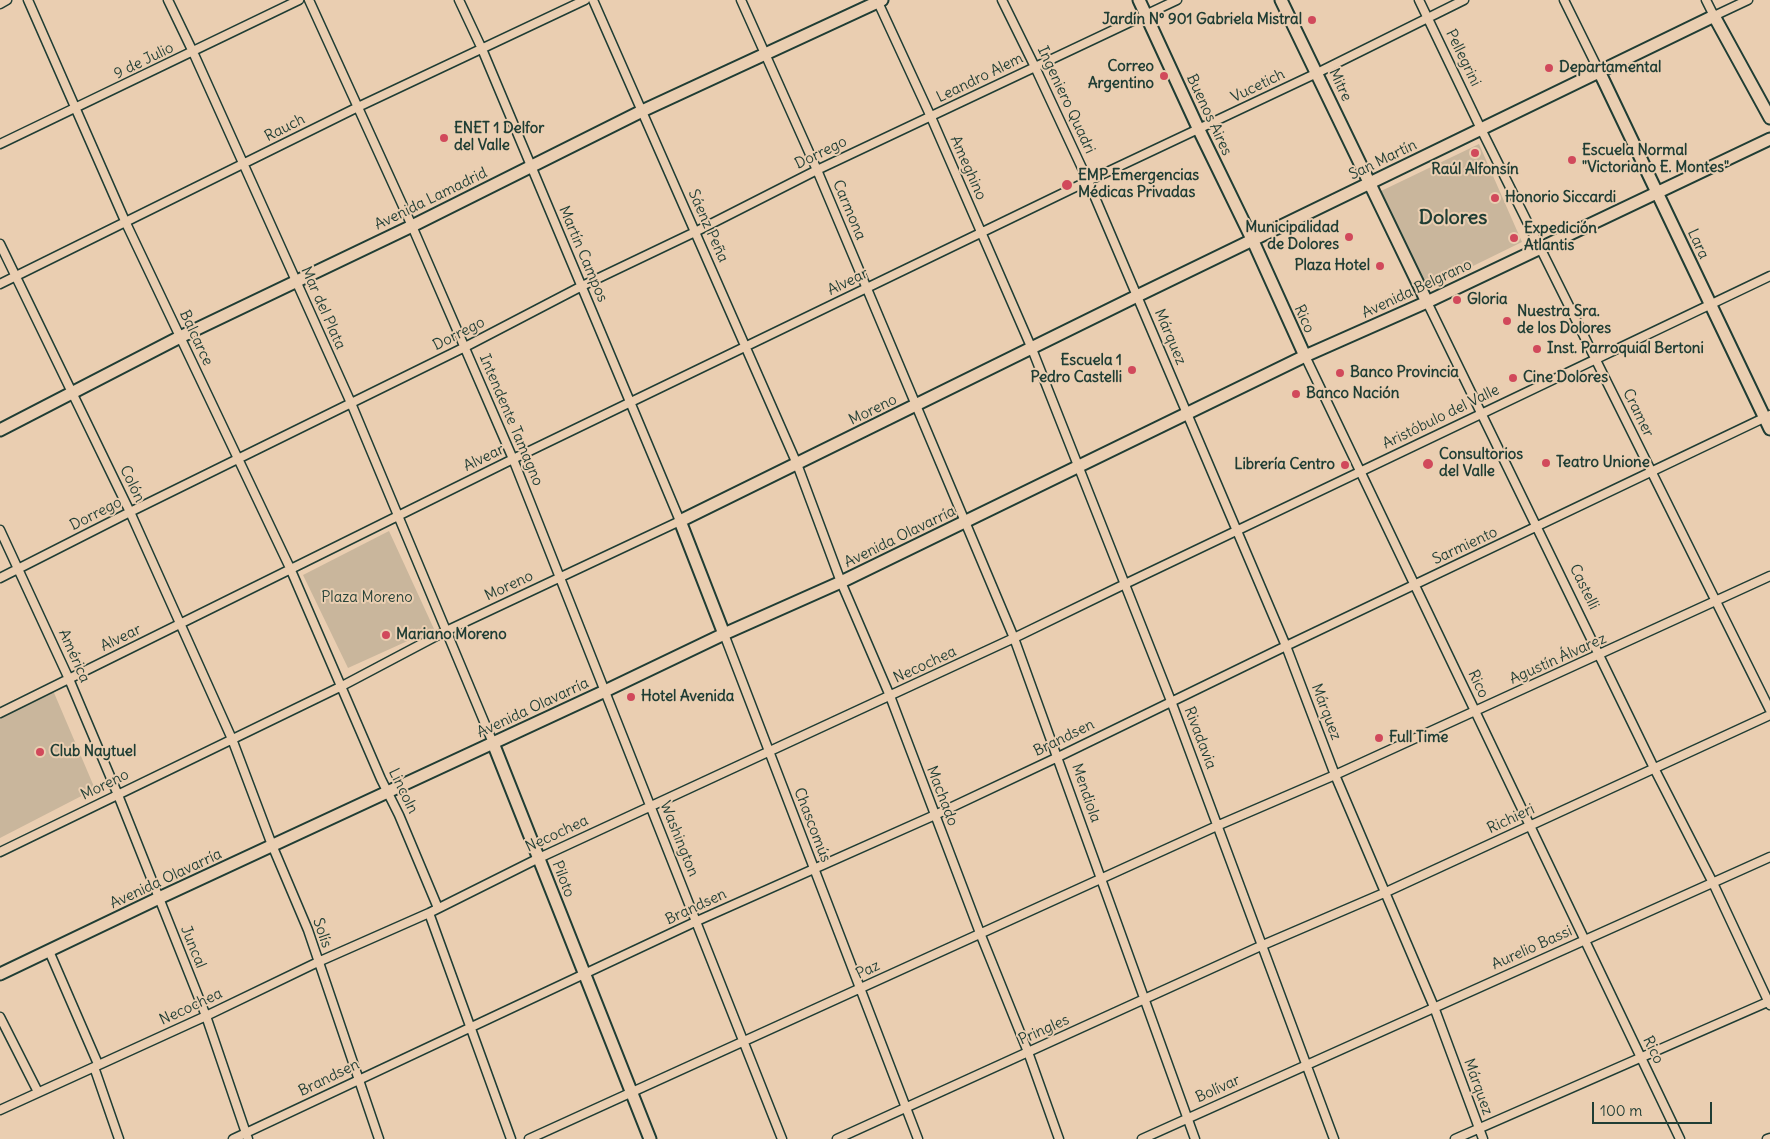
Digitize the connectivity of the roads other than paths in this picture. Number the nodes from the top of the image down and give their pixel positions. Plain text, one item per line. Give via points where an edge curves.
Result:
1 (7, 0) edge
2 (28, 0) edge
3 (168, 0) edge
4 (299, 0) edge
5 (308, 0) edge
6 (459, 0) edge
7 (585, 0) edge
8 (593, 0) edge
9 (741, 0) edge
10 (1002, 0) edge
11 (1140, 0) edge
12 (1177, 0) edge
13 (1281, 0) edge
14 (1419, 0) edge
15 (1464, 0) edge
16 (1564, 0) edge
17 (1706, 0) edge
18 (1748, 0) edge
19 (879, 1) edge
20 (0, 4) edge
21 (1146, 14) junction
22 (1714, 16) junction
23 (1428, 18) junction
24 (482, 49) junction
25 (193, 52) junction
26 (766, 53) junction
27 (1035, 67) junction
28 (1599, 71) junction
29 (1317, 73) junction
30 (358, 107) junction
31 (76, 108) junction
32 (642, 111) junction
33 (931, 117) junction
34 (1770, 118) edge
35 (1481, 129) junction
36 (1199, 130) junction
37 (1770, 139) edge
38 (0, 144) edge
39 (243, 165) junction
40 (530, 166) junction
41 (817, 170) junction
42 (1088, 181) junction
43 (1370, 184) junction
44 (1657, 192) junction
45 (125, 221) junction
46 (412, 226) junction
47 (695, 232) junction
48 (982, 232) junction
49 (1253, 241) junction
50 (0, 244) edge
51 (1540, 248) junction
52 (15, 276) junction
53 (1770, 276) edge
54 (296, 282) junction
55 (0, 284) edge
56 (582, 286) junction
57 (867, 289) junction
58 (1137, 296) junction
59 (1427, 302) junction
60 (1709, 304) junction
61 (180, 337) junction
62 (465, 346) junction
63 (745, 346) junction
64 (1032, 349) junction
65 (1305, 356) junction
66 (1595, 358) junction
67 (72, 394) junction
68 (631, 402) junction
69 (351, 403) junction
70 (916, 405) junction
71 (1482, 413) junction
72 (1187, 414) junction
73 (1767, 417) edge
74 (1770, 429) edge
75 (0, 430) edge
76 (238, 459) junction
77 (513, 459) junction
78 (797, 464) junction
79 (1078, 467) junction
80 (1360, 471) junction
81 (1652, 472) junction
82 (130, 512) junction
83 (398, 516) junction
84 (680, 521) junction
85 (965, 521) junction
86 (1538, 526) junction
87 (0, 530) edge
88 (1237, 530) junction
89 (290, 568) junction
90 (18, 569) junction
91 (1770, 576) edge
92 (0, 578) edge
93 (560, 578) junction
94 (841, 582) junction
95 (1125, 584) junction
96 (1414, 585) junction
97 (1716, 602) junction
98 (182, 623) junction
99 (446, 632) junction
100 (724, 634) junction
101 (1014, 638) junction
102 (1286, 646) junction
103 (1600, 655) junction
104 (69, 679) junction
105 (342, 686) junction
106 (605, 691) junction
107 (890, 696) junction
108 (1171, 701) junction
109 (1770, 710) edge
110 (1474, 711) junction
111 (0, 713) edge
112 (1770, 715) edge
113 (232, 739) junction
114 (493, 743) junction
115 (769, 753) junction
116 (1058, 757) junction
117 (1654, 768) junction
118 (1335, 775) junction
119 (388, 791) junction
120 (118, 795) junction
121 (651, 806) junction
122 (935, 815) junction
123 (1218, 825) junction
124 (1530, 825) junction
125 (272, 845) junction
126 (0, 852) edge
127 (1770, 857) edge
128 (538, 858) junction
129 (814, 869) junction
130 (1101, 878) junction
131 (1713, 883) junction
132 (1384, 893) junction
133 (159, 898) junction
134 (438, 908) junction
135 (429, 913) junction
136 (697, 921) junction
137 (980, 933) junction
138 (1585, 940) junction
139 (1263, 946) junction
140 (49, 951) junction
141 (318, 962) junction
142 (0, 974) edge
143 (583, 975) junction
144 (860, 988) junction
145 (1144, 999) junction
146 (1770, 1003) edge
147 (1434, 1007) junction
148 (206, 1016) junction
149 (0, 1017) edge
150 (469, 1027) junction
151 (744, 1041) junction
152 (1028, 1052) junction
153 (1640, 1058) junction
154 (1305, 1064) junction
155 (96, 1066) junction
156 (357, 1079) junction
157 (631, 1091) junction
158 (38, 1092) junction
159 (906, 1107) junction
160 (0, 1110) edge
161 (1187, 1118) junction
162 (1479, 1129) junction
163 (247, 1136) edge
164 (119, 1139) edge
165 (233, 1139) edge
166 (379, 1139) edge
167 (511, 1139) edge
168 (529, 1139) edge
169 (650, 1139) edge
170 (782, 1139) edge
171 (837, 1139) edge
172 (918, 1139) edge
173 (1059, 1139) edge
174 (1142, 1139) edge
175 (1195, 1139) edge
176 (1334, 1139) edge
177 (1455, 1139) edge
178 (1483, 1139) edge
179 (1680, 1139) edge

1 - 20 street
2 - 31 street, Balcarce
3 - 25 street, Mar del Plata
4 - 25 street, 9 de Julio
5 - 30 street, Intendente Tamagno
6 - 24 street, Martín Campos
7 - 24 street, Rauch
8 - 32 street, Sáenz Peña
9 - 26 street, Carmona
10 - 27 street, Ingeniero Quadri
11 - 21 main road, Buenos Aires
12 - 21 street, Leandro Alem
13 - 29 main road, Mitre
14 - 23 street, Pellegrini
15 - 23 street, Vucetich
16 - 28 street
17 - 22 street
18 - 22 street, San Martín
19 - 26 main road, Avenida Lamadrid
19 - 33 street, Ameghino
21 - 27 street, Leandro Alem
21 - 36 main road, Buenos Aires
22 - 28 main road, San Martín
22 - 34 main road
23 - 29 street, Vucetich
23 - 35 street, Pellegrini
24 - 30 street, Rauch
24 - 40 street, Martín Campos
25 - 31 street, 9 de Julio
25 - 39 street, Mar del Plata
26 - 32 main road, Avenida Lamadrid
26 - 41 street, Carmona
27 - 33 street, Leandro Alem
27 - 42 street, Ingeniero Quadri
28 - 35 main road, San Martín
28 - 44 main road, Lara
29 - 36 street, Vucetich
29 - 43 main road, Mitre
30 - 39 street, Rauch
30 - 46 street, Intendente Tamagno
31 - 38 street, 9 de Julio
31 - 45 street, Balcarce
32 - 40 main road, Avenida Lamadrid
32 - 47 street, Sáenz Peña
33 - 41 street, Dorrego
33 - 48 street, Ameghino
35 - 43 main road, San Martín
35 - 51 street, Cramer
36 - 42 street, Vucetich
36 - 49 main road, Buenos Aires
37 - 44 main road, Avenida Belgrano
39 - 45 street, Rauch
39 - 54 street, Mar del Plata
40 - 46 main road, Avenida Lamadrid
40 - 56 street, Martín Campos
41 - 47 street, Dorrego
41 - 57 street, Carmona
42 - 48 street, Vucetich
42 - 58 street, Ingeniero Quadri
43 - 49 main road, San Martín
43 - 59 main road, Castelli
44 - 51 main road, Avenida Belgrano
44 - 60 main road, Lara
45 - 52 street, Rauch
45 - 61 street, Balcarce
46 - 54 main road, Avenida Lamadrid
46 - 62 street, Intendente Tamagno
47 - 56 street, Dorrego
47 - 63 street, Sáenz Peña
48 - 57 street, Alvear
48 - 64 street, Ameghino
49 - 58 main road, San Martín
49 - 65 main road, Rico
50 - 52 street, Colón
51 - 59 main road, Avenida Belgrano
51 - 66 street, Cramer
52 - 55 street, Rauch
52 - 67 street, Colón
53 - 60 street, Aristóbulo del Valle
54 - 61 main road, Avenida Lamadrid
54 - 69 street, Mar del Plata
56 - 62 street, Dorrego
56 - 68 street, Martín Campos
57 - 63 street, Alvear
57 - 70 street, Carmona
58 - 64 main road, San Martín
58 - 72 street, Márquez
59 - 65 main road, Avenida Belgrano
59 - 71 street, Castelli
60 - 66 street, Aristóbulo del Valle
60 - 73 main road, Lara
61 - 67 main road, Avenida Lamadrid
61 - 76 street, Balcarce
62 - 69 street, Dorrego
62 - 77 street, Intendente Tamagno
63 - 68 street, Alvear
63 - 78 street, Sáenz Peña
64 - 70 main road, Moreno
64 - 79 street, Rivadavia
65 - 72 main road, Avenida Belgrano
65 - 80 street, Rico
66 - 71 street, Aristóbulo del Valle
66 - 81 street, Cramer
67 - 75 main road, Avenida Lamadrid
67 - 82 street, Colón
68 - 77 street, Alvear
68 - 84 street, Martín Campos
69 - 76 street, Dorrego
69 - 83 street, Mar del Plata
70 - 78 main road, Moreno
70 - 85 street, Mendiola
71 - 80 street, Aristóbulo del Valle
71 - 86 street, Castelli
72 - 79 main road, Avenida Belgrano
72 - 88 street, Márquez
73 - 74 main road, Lara
73 - 81 street, Sarmiento
76 - 82 street, Dorrego
76 - 89 street, Balcarce
77 - 83 street, Alvear
77 - 93 street, Intendente Tamagno
78 - 84 main road, Moreno
78 - 94 street, Machado
79 - 85 main road, Avenida Olavarría
79 - 95 street, Rivadavia
80 - 88 street, Aristóbulo del Valle
80 - 96 street, Rico
81 - 86 street, Sarmiento
81 - 97 street, Cramer
82 - 90 street, Dorrego
82 - 98 street, Colón
83 - 89 street, Alvear
83 - 99 street, Mar del Plata
84 - 93 street, Moreno
84 - 100 main road, Chascomús
85 - 94 main road, Avenida Olavarría
85 - 101 street, Mendiola
86 - 96 street, Sarmiento
86 - 103 street, Castelli
87 - 90 street, América
88 - 95 street, Aristóbulo del Valle
88 - 102 street, Márquez
89 - 98 street, Alvear
89 - 105 street, Balcarce
90 - 92 street, Dorrego
90 - 104 street, América
91 - 97 street, Agustín Álvarez
93 - 99 street, Moreno
93 - 106 street, Washington
94 - 100 main road, Avenida Olavarría
94 - 107 street, Machado
95 - 101 street, Necochea
95 - 108 street, Rivadavia
96 - 102 street, Sarmiento
96 - 110 street, Rico
97 - 103 street, Agustín Álvarez
97 - 109 street, Cramer
98 - 104 street, Alvear
98 - 113 street, Colón
99 - 105 street, Moreno
99 - 114 street, Piloto
100 - 106 main road, Avenida Olavarría
100 - 115 street, Chascomús
101 - 107 street, Necochea
101 - 116 street, Mendiola
102 - 108 street, Sarmiento
102 - 118 street, Márquez
103 - 110 street, Agustín Álvarez
103 - 117 street, Castelli
104 - 111 street, Alvear
104 - 120 street, América
105 - 113 street, Moreno
105 - 119 street, Lincoln
106 - 114 main road, Avenida Olavarría
106 - 121 street, Washington
107 - 115 street, Necochea
107 - 122 street, Machado
108 - 116 street, Brandsen
108 - 123 street, Rivadavia
110 - 118 street, Agustín Álvarez
110 - 124 street, Rico
112 - 117 street, Richieri
113 - 120 street, Moreno
113 - 125 street, Solís
114 - 119 main road, Avenida Olavarría
114 - 128 main road, Piloto
115 - 121 street, Necochea
115 - 129 street, Chascomús
116 - 122 street, Brandsen
116 - 130 street, Mendiola
117 - 124 street, Richieri
117 - 131 street, Castelli
118 - 123 street, Agustín Álvarez
118 - 132 street, Márquez
119 - 125 main road, Avenida Olavarría
119 - 134 street, Lincoln
120 - 126 street, Moreno
120 - 133 street, Juncal
121 - 128 street, Necochea
121 - 136 street, Washington
122 - 129 street, Brandsen
122 - 137 street, Machado
123 - 130 street, Paz
123 - 139 street, Rivadavia
124 - 132 street, Richieri
124 - 138 street, Rico
125 - 133 main road, Avenida Olavarría
125 - 141 street, Solís
127 - 131 street, Aurelio Bassi
128 - 134 street, Necochea
128 - 143 main road, Piloto
129 - 136 street, Brandsen
129 - 144 street, Chascomús
130 - 137 street, Paz
130 - 145 street, Mendiola
131 - 138 street, Aurelio Bassi
131 - 146 street, Castelli
132 - 139 street, Richieri
132 - 147 street, Márquez
133 - 140 main road, Avenida Olavarría
133 - 148 street, Juncal
134 - 135 street, Necochea
135 - 141 street, Necochea
135 - 150 street
136 - 143 street, Brandsen
136 - 151 street, Washington
137 - 144 street, Paz
137 - 152 street, Machado
138 - 147 street, Aurelio Bassi
138 - 153 street, Rico
139 - 145 street, Pringles
139 - 154 street, Rivadavia
140 - 142 main road, Avenida Olavarría
140 - 155 street
141 - 148 street, Necochea
141 - 156 street, Solís
143 - 150 street, Brandsen
143 - 157 main road, Piloto
144 - 151 street, Paz
144 - 159 street, Chascomús
145 - 152 street, Pringles
145 - 161 street, Mendiola
146 - 153 street
147 - 154 street, Aurelio Bassi
147 - 162 street, Márquez
148 - 155 street, Necochea
148 - 163 street, Juncal
149 - 158 street
150 - 156 street, Brandsen
150 - 167 street
151 - 157 street, Paz
151 - 170 street, Washington
152 - 159 street, Pringles
152 - 173 street, Machado
153 - 162 street
153 - 179 street, Rico
154 - 161 street, Bolívar
154 - 176 street, Rivadavia
155 - 158 street, Necochea
155 - 164 street
156 - 163 street, Brandsen
156 - 166 street, Solís
157 - 168 street, Paz
157 - 169 main road, Piloto
158 - 160 street, Necochea
159 - 171 street, Pringles
159 - 172 street, Chascomús
161 - 174 street, Bolívar
161 - 175 street, Mendiola
162 - 177 street
162 - 178 street, Márquez
163 - 165 street, Brandsen

